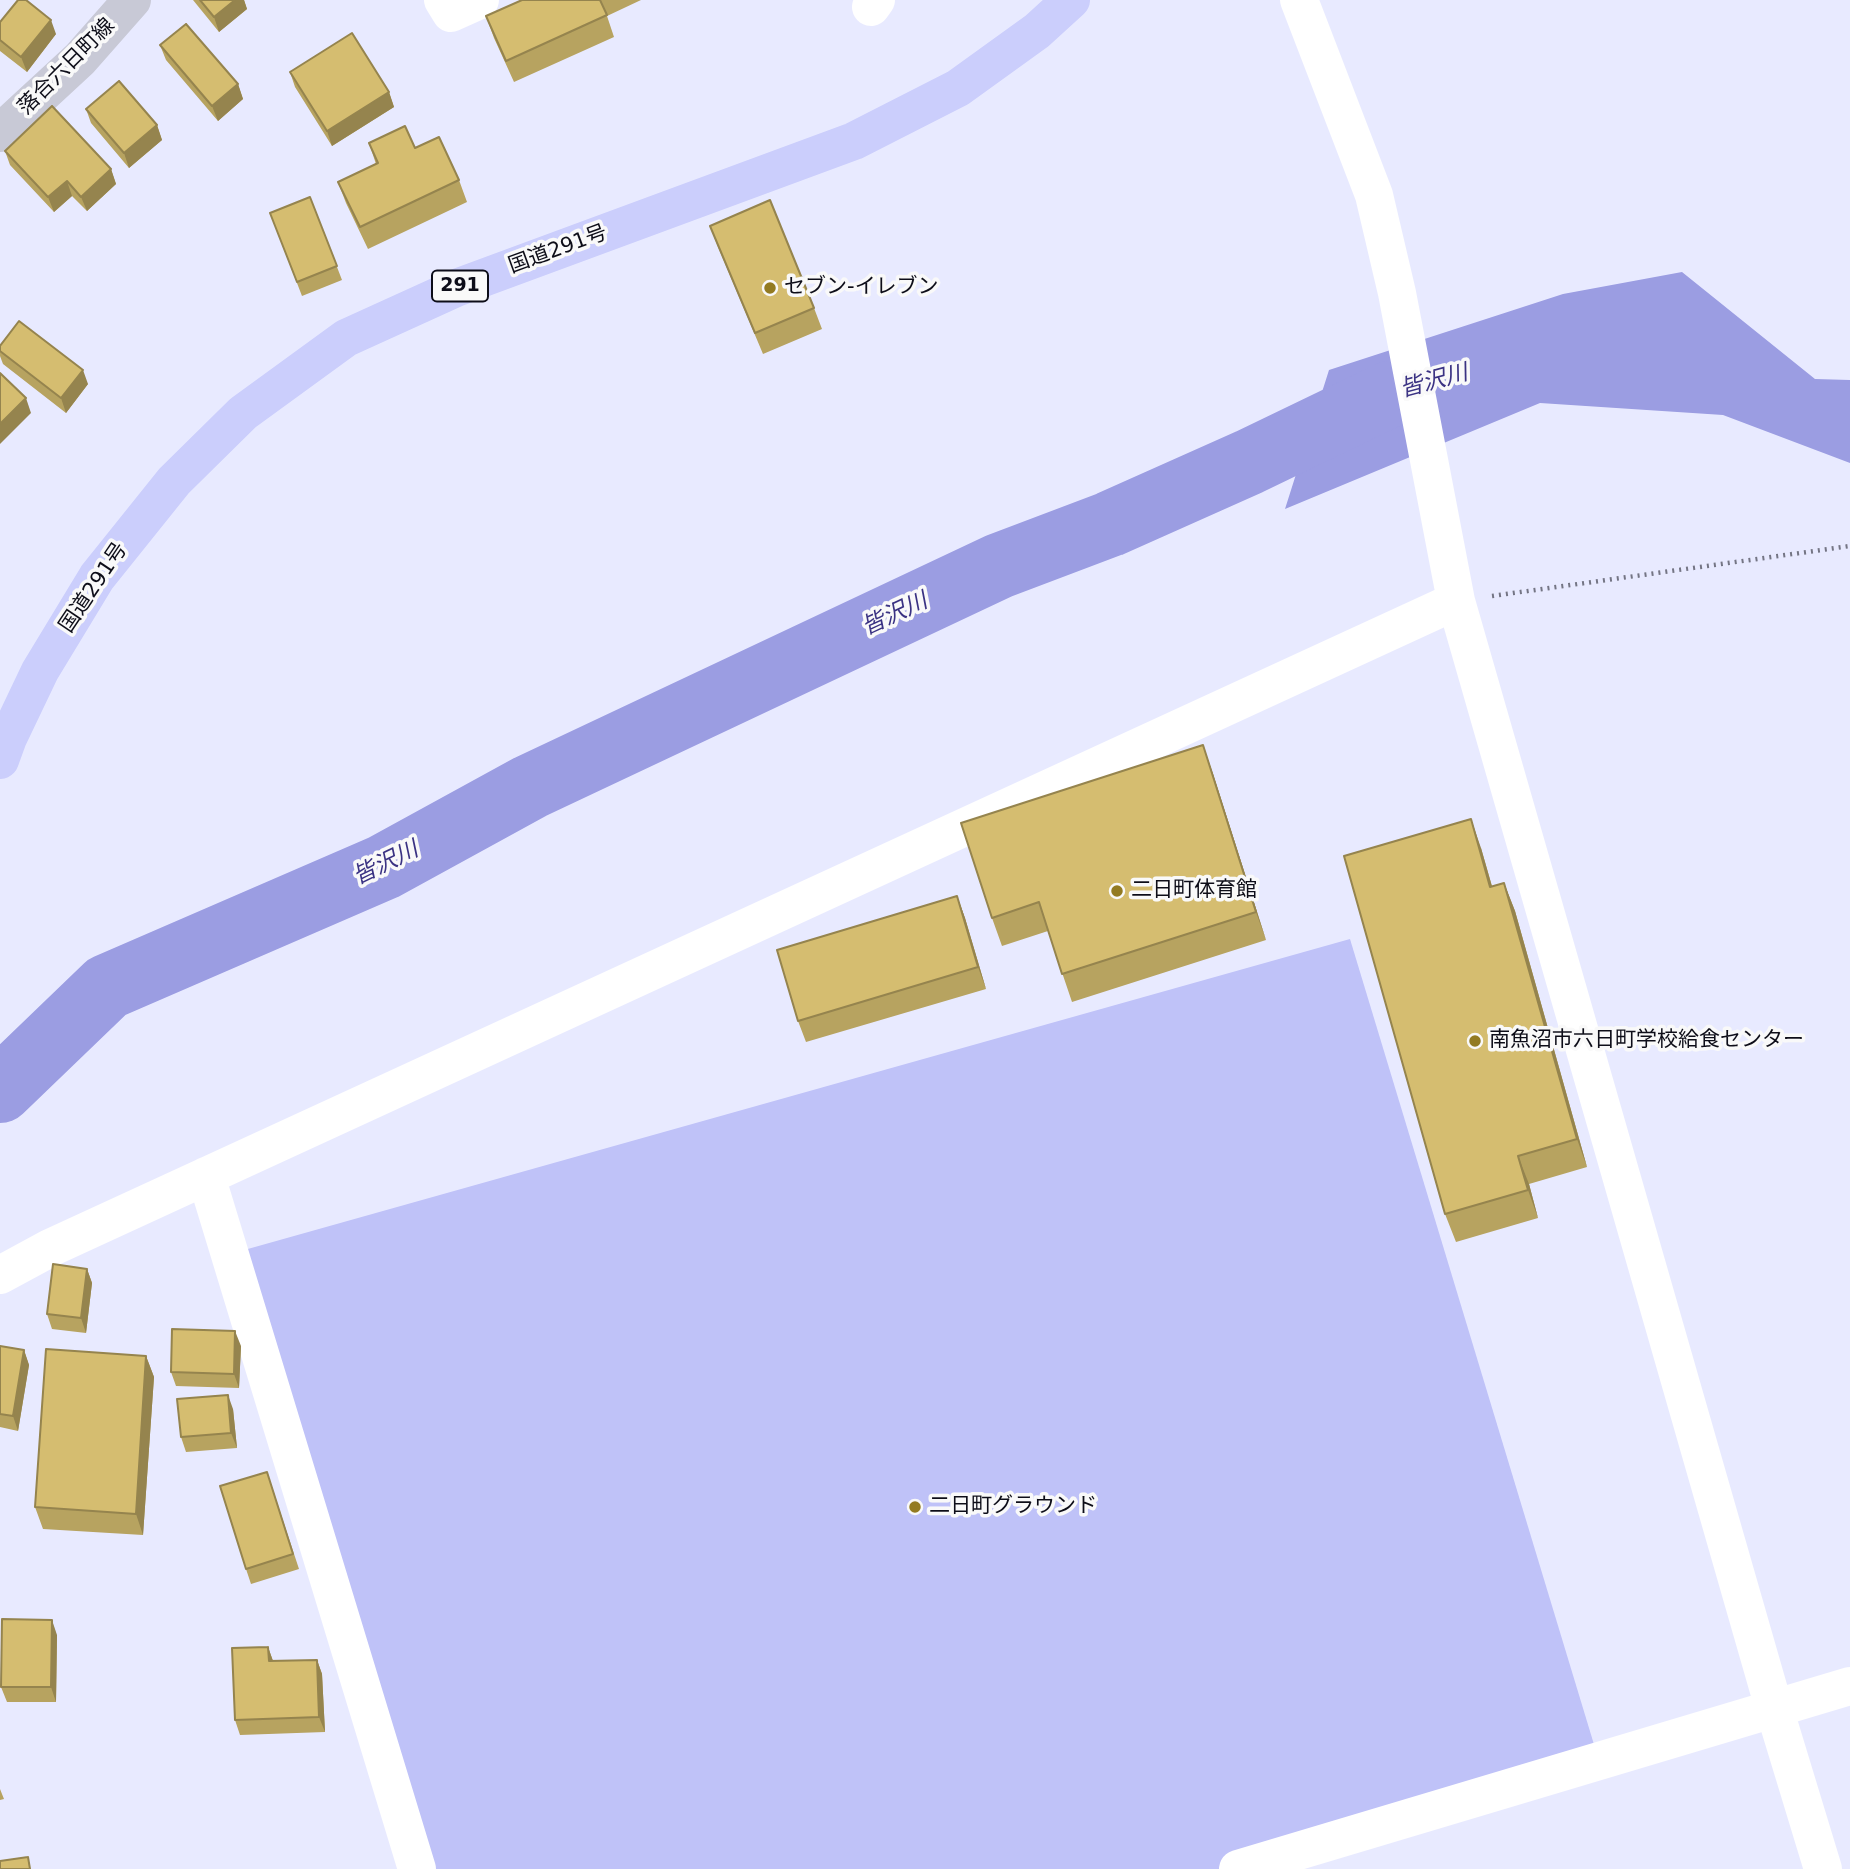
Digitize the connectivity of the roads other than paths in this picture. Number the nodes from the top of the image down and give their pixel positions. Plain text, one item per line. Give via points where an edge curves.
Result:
1 (132, 0) edge
2 (443, 0) edge
3 (480, 0) edge
4 (1070, 0) edge
5 (1298, 0) edge
6 (0, 133) edge
7 (1457, 601) junction
8 (0, 760) edge
9 (206, 1176) junction
10 (0, 1275) edge
11 (1850, 1686) edge
12 (1774, 1708) junction
13 (417, 1869) edge
14 (1238, 1869) edge
15 (1823, 1869) edge

1 - 6 main road, 落合六日町線 via 80,59
2 - 3 street via 451,13
4 - 8 highway, 国道291号 / 291 via 1037,31 958,88 854,141 456,288 346,338 243,413 174,481 97,577 40,671
5 - 7 street via 1374,195
7 - 9 street
7 - 12 street
9 - 10 street
9 - 13 street
11 - 12 street
12 - 14 street
12 - 15 street

